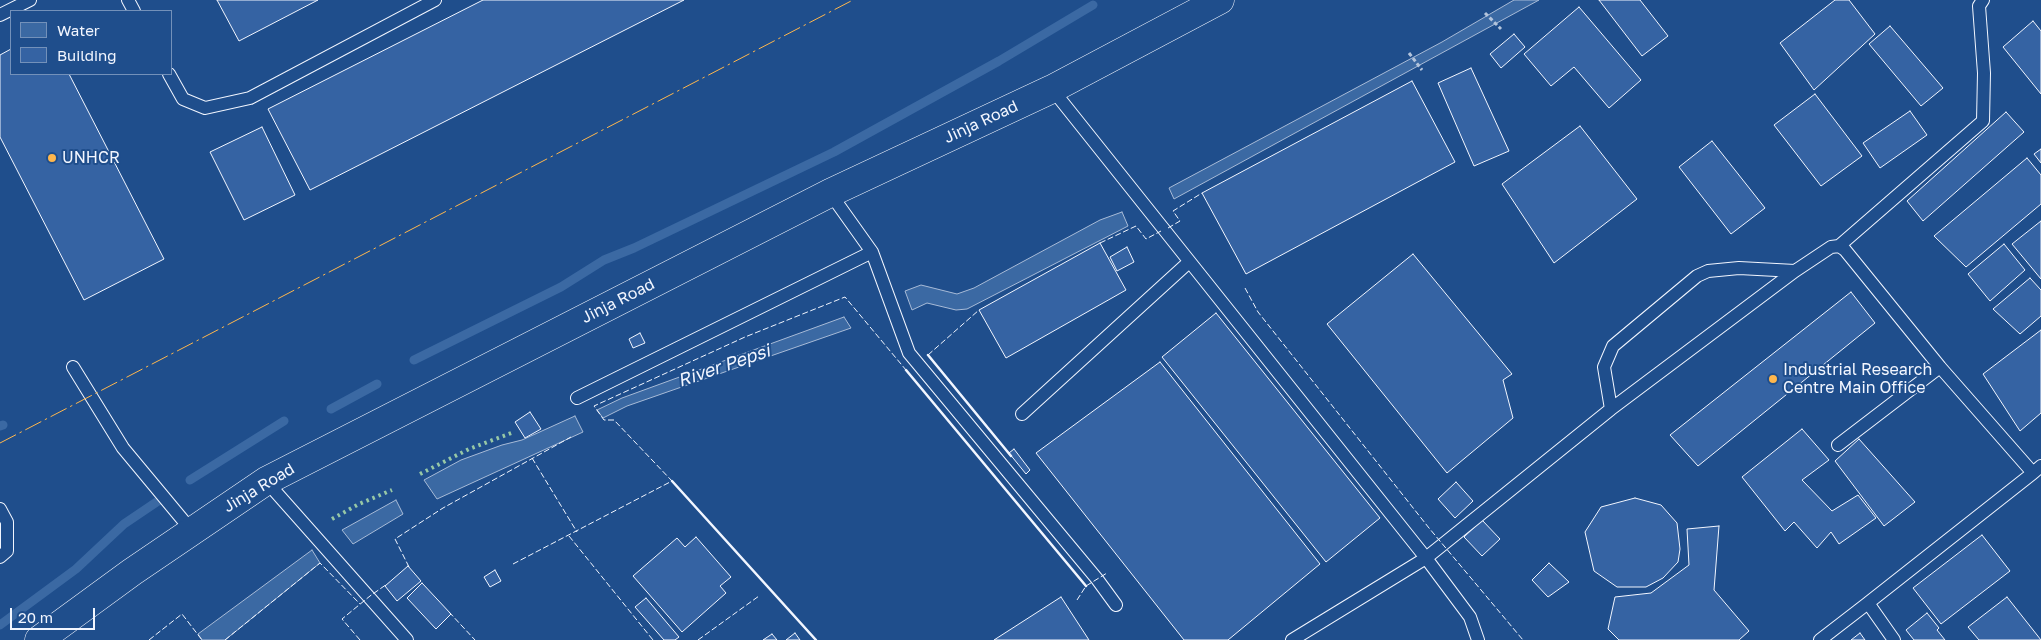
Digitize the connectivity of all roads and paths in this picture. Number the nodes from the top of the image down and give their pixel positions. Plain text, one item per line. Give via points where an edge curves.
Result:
1 (30, 0) edge
2 (435, 0) edge
3 (1220, 0) edge
4 (1983, 0) edge
5 (3, 9) edge
6 (1485, 13) dead end
7 (1501, 29) dead end
8 (1409, 53) dead end
9 (1422, 70) dead end
10 (170, 75) edge
11 (1052, 88) junction
12 (830, 193) junction
13 (1839, 246) junction
14 (872, 252) junction
15 (1189, 262) junction
16 (1795, 271) junction
17 (73, 366) dead end
18 (1940, 367) junction
19 (577, 398) dead end
20 (1611, 409) junction
21 (1022, 414) dead end
22 (1838, 446) dead end
23 (2037, 469) edge
24 (266, 481) junction
25 (0, 509) edge
26 (192, 531) junction
27 (0, 556) edge
28 (1426, 558) junction
29 (1868, 603) junction
30 (1116, 605) dead end
31 (39, 640) edge
32 (408, 640) edge
33 (1292, 640) edge
34 (1478, 640) edge
35 (1820, 640) edge
36 (1894, 640) edge

1 - 5 lane
2 - 10 lane via 250,98 205,108 183,99
3 - 11 highway, Jinja Road
4 - 13 lane via 1979,6 1984,73 1983,121
6 - 7 path
8 - 9 path
11 - 12 highway, Jinja Road
11 - 15 lane
12 - 14 lane
12 - 24 highway, Jinja Road
13 - 16 lane via 1831,247
13 - 18 lane
14 - 19 lane
14 - 30 lane via 909,352
15 - 21 lane
15 - 28 lane
16 - 20 lane
16 - 20 lane via 1738,268 1708,271 1697,276 1613,346 1604,368
17 - 26 lane via 123,448
18 - 22 lane
18 - 23 lane
20 - 28 lane
23 - 29 lane
24 - 26 highway, Jinja Road
24 - 32 lane
25 - 27 lane via 7,522 8,551
26 - 31 highway, Jinja Road
28 - 33 lane
28 - 34 lane via 1470,617
29 - 35 lane
29 - 36 lane

